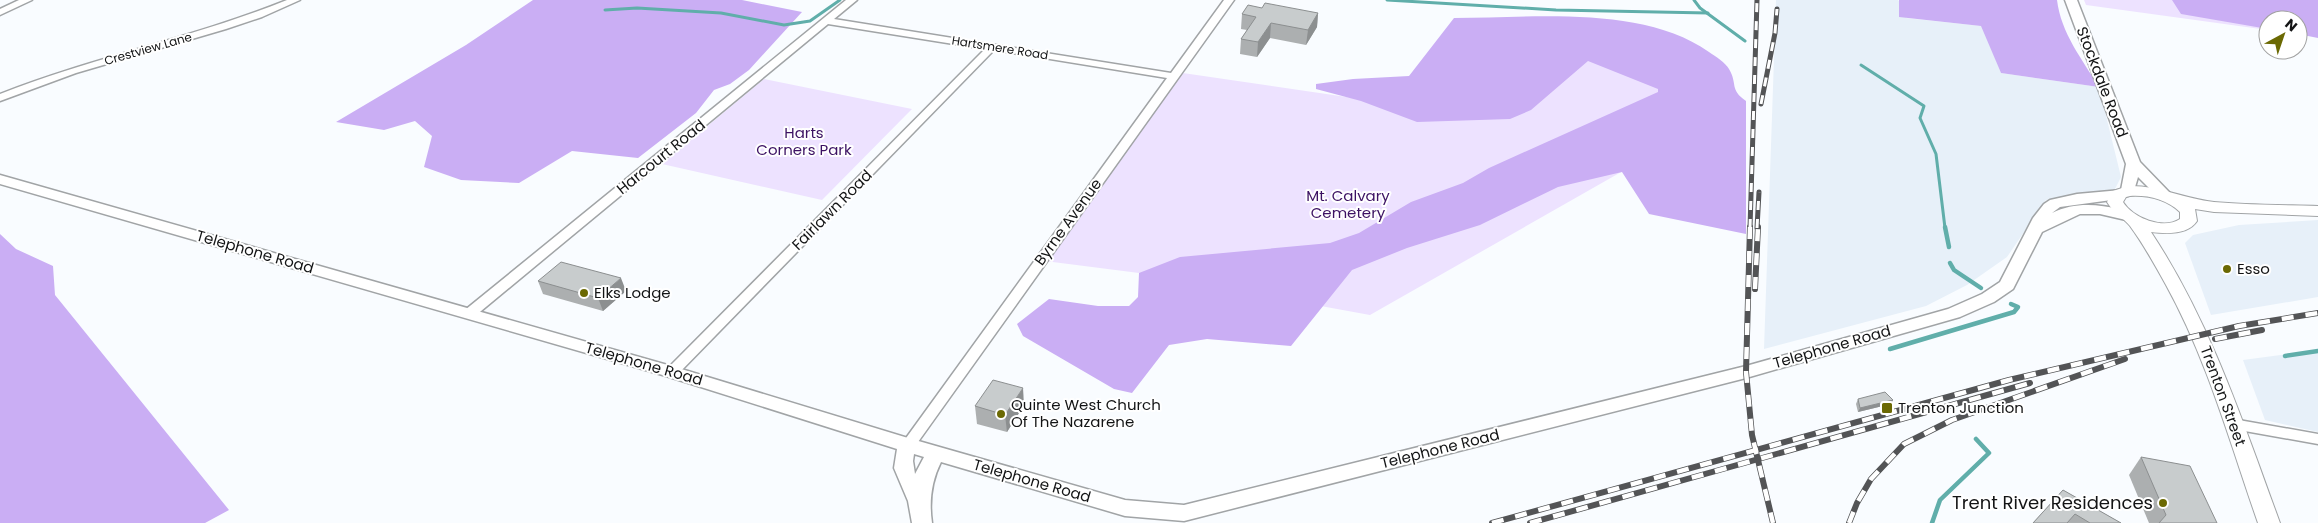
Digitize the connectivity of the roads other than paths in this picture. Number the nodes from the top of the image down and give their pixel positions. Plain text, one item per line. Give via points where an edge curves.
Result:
1 (27, 0) edge
2 (295, 0) edge
3 (852, 0) edge
4 (1229, 0) edge
5 (2071, 0) edge
6 (0, 12) edge
7 (827, 21) junction
8 (992, 47) junction
9 (1174, 76) junction
10 (0, 98) edge
11 (2134, 164) junction
12 (0, 178) edge
13 (2124, 193) junction
14 (2170, 199) junction
15 (2276, 211) junction
16 (2318, 211) edge
17 (2129, 216) junction
18 (2189, 221) junction
19 (2169, 228) junction
20 (2036, 229) junction
21 (2169, 273) junction
22 (470, 314) junction
23 (672, 372) junction
24 (2233, 424) junction
25 (2318, 438) edge
26 (908, 445) junction
27 (935, 453) junction
28 (918, 502) junction
29 (922, 523) edge
30 (2269, 523) edge

1 - 6 street
2 - 10 street, Crestview Lane via 205,33 87,67
3 - 7 street, Harcourt Road
4 - 9 street, Byrne Avenue
5 - 11 street, Stockdale Road
7 - 8 street, Hartsmere Road
7 - 22 street, Harcourt Road
8 - 9 street, Hartsmere Road
8 - 23 street, Fairlawn Road
9 - 26 street, Byrne Avenue
11 - 13 street
11 - 14 street, Stockdale Road
12 - 22 street, Telephone Road
13 - 14 main road via 2146,192
13 - 17 main road, Trenton Street via 2115,198 2116,205
13 - 20 street, Telephone Road via 2055,204 2045,212
14 - 15 main road via 2214,207
14 - 18 main road via 2188,211
15 - 16 main road
15 - 18 main road
17 - 19 main road via 2151,226
17 - 20 street, Telephone Road via 2077,208 2059,214
17 - 21 main road, Trenton Street via 2141,228
18 - 19 main road via 2181,227
19 - 21 main road, Trenton Street via 2165,239
20 - 27 street, Telephone Road via 2007,285 1988,298 1954,313 1737,374 1184,514 1125,508
21 - 24 main road, Trenton Street via 2199,332
22 - 23 street, Telephone Road
23 - 26 street, Telephone Road
24 - 25 street
24 - 30 main road, Trenton Street
26 - 27 street, Telephone Road
26 - 28 street via 902,464
27 - 28 street via 924,476 923,493
28 - 29 street

